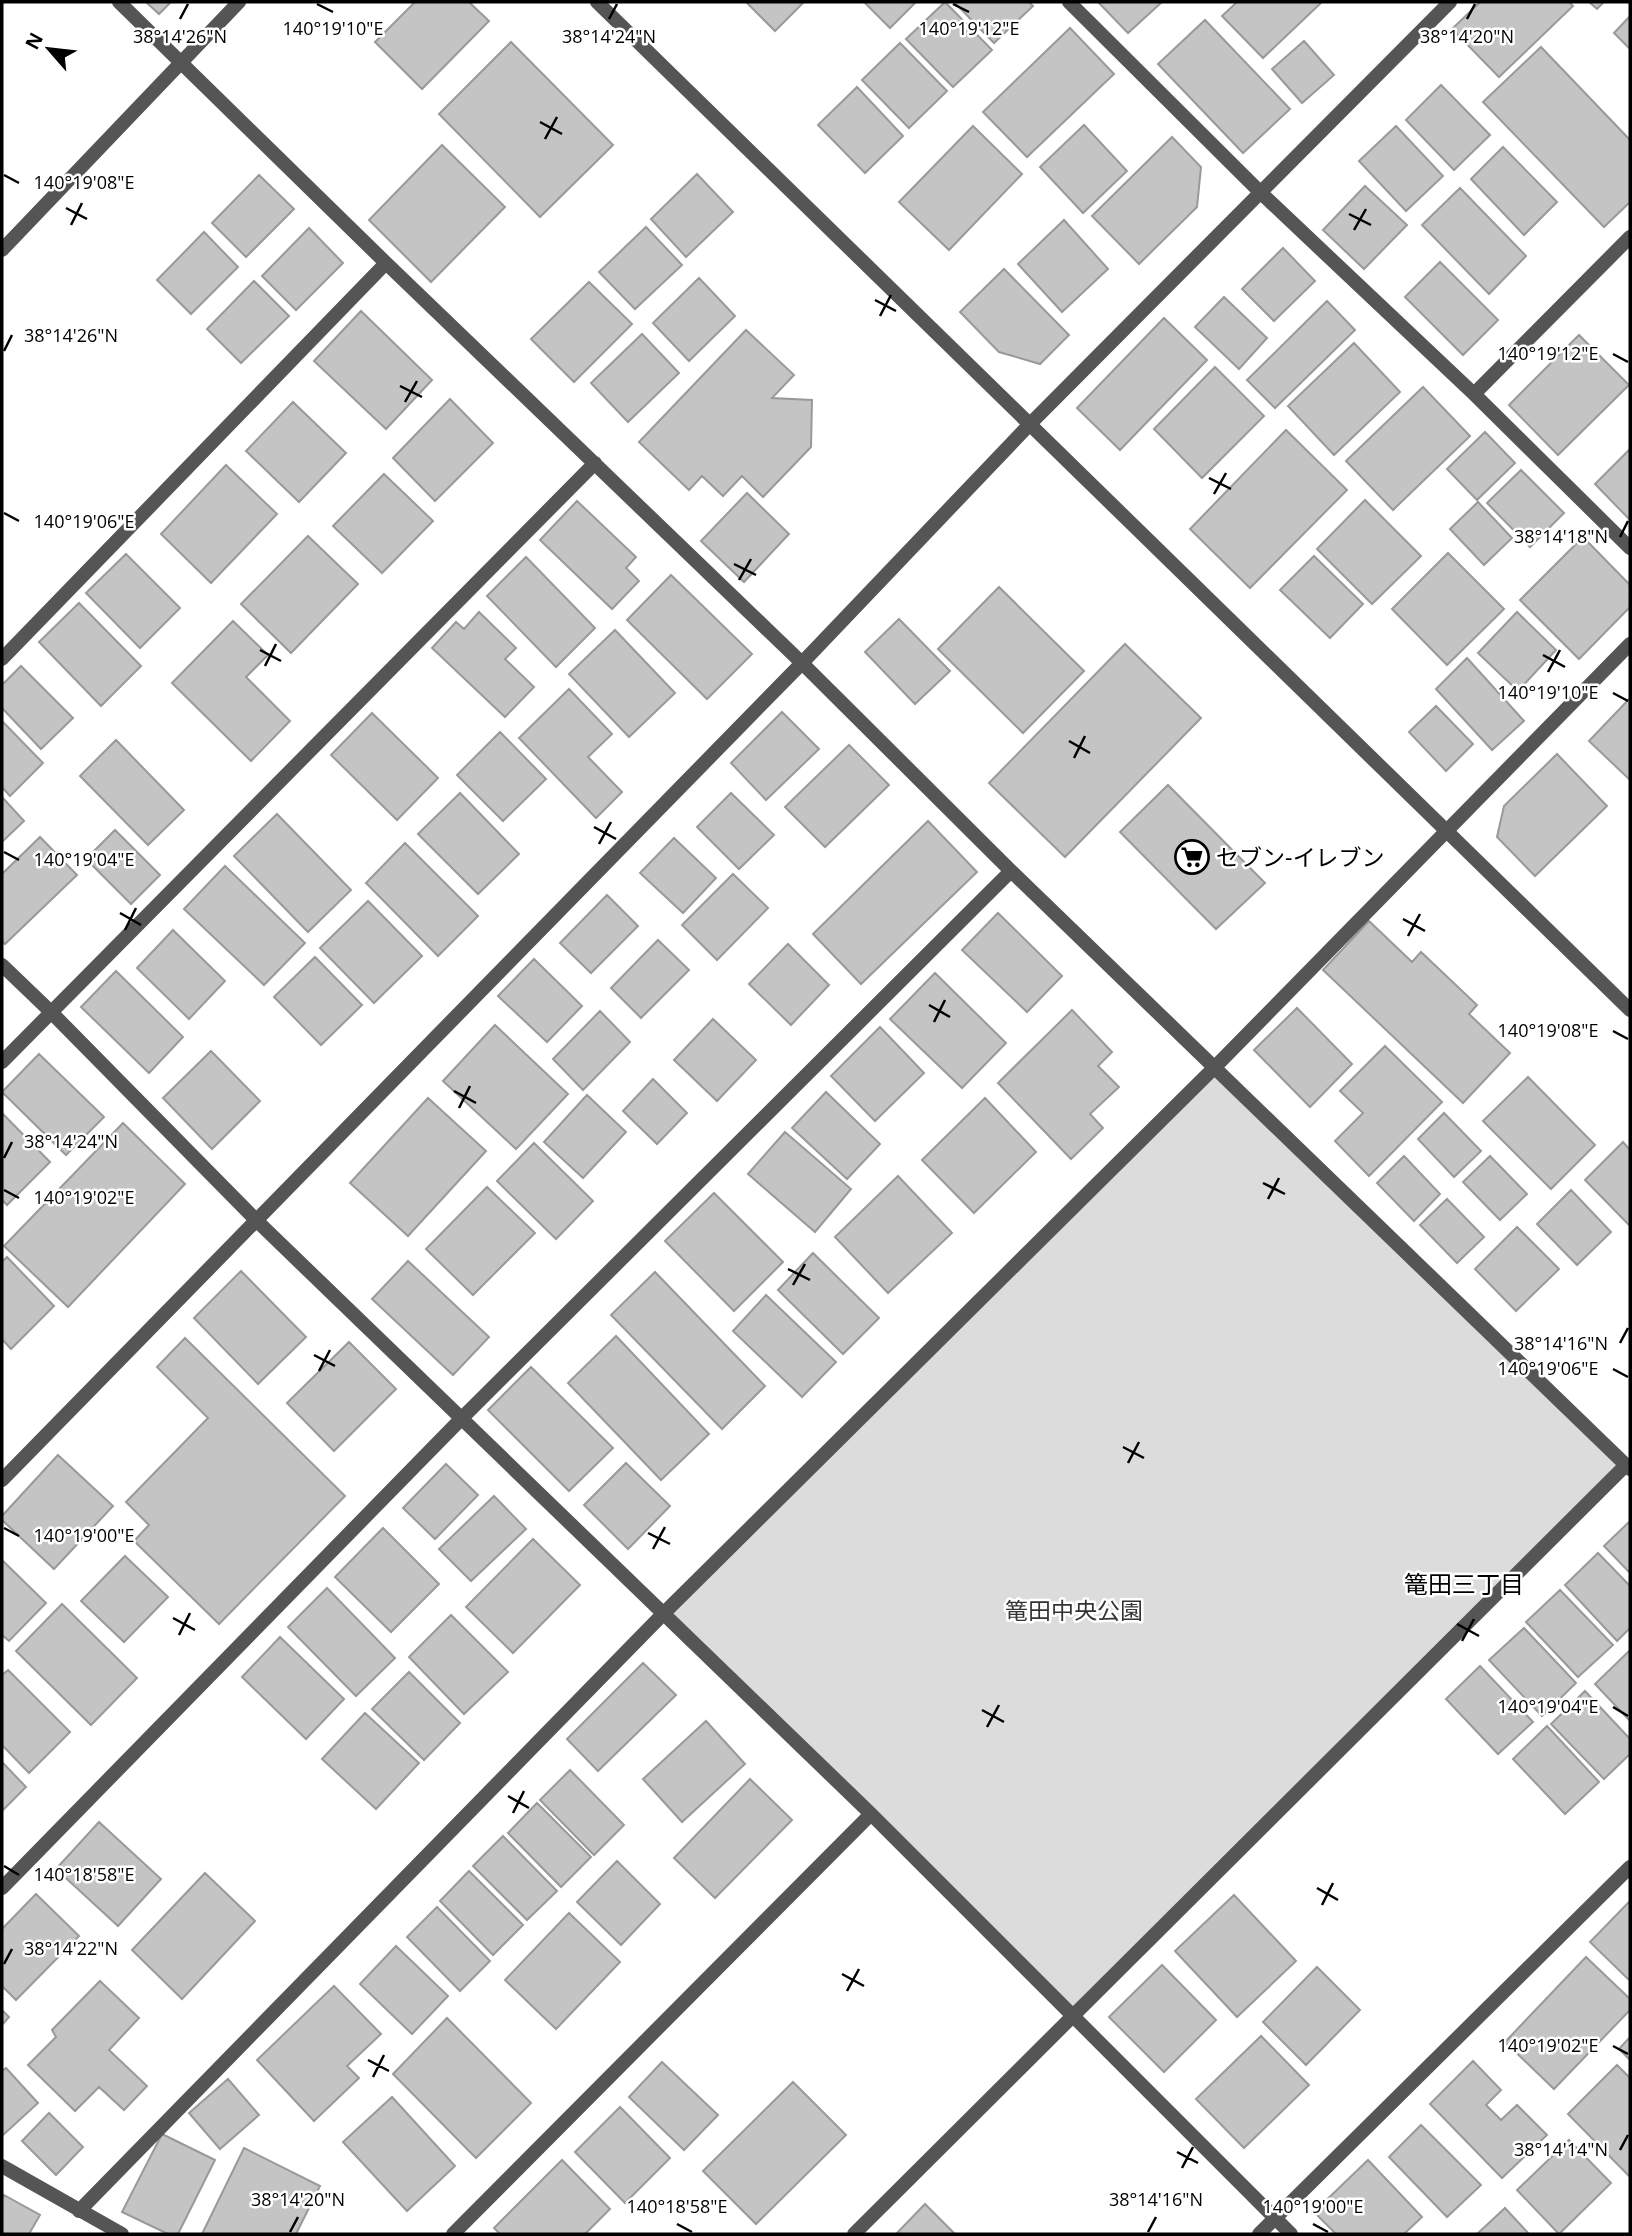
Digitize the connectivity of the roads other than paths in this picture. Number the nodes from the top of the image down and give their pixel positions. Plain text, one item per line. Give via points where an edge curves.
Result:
1 (119, 2) edge
2 (239, 2) edge
3 (597, 2) edge
4 (1069, 2) edge
5 (1450, 2) edge
6 (181, 62) junction
7 (1261, 193) junction
8 (1630, 237) edge
9 (2, 250) edge
10 (386, 263) junction
11 (1474, 394) junction
12 (1030, 424) junction
13 (595, 463) junction
14 (1630, 548) edge
15 (1630, 644) edge
16 (2, 659) edge
17 (802, 663) junction
18 (1445, 831) junction
19 (1011, 871) junction
20 (2, 965) edge
21 (1630, 1010) edge
22 (51, 1012) junction
23 (2, 1062) edge
24 (1214, 1067) junction
25 (257, 1222) junction
26 (462, 1418) junction
27 (1628, 1467) edge
28 (2, 1480) edge
29 (664, 1614) junction
30 (871, 1814) junction
31 (1630, 1867) edge
32 (2, 1888) edge
33 (1074, 2017) junction
34 (2, 2166) edge
35 (79, 2211) junction
36 (1275, 2218) junction
37 (122, 2234) edge
38 (453, 2234) edge
39 (854, 2234) edge
40 (1259, 2234) edge
41 (1291, 2234) edge

1 - 6 street
2 - 6 street
3 - 12 street
4 - 7 street
5 - 7 street
6 - 9 street
6 - 10 street
7 - 11 street
7 - 12 street
8 - 11 street
10 - 13 street
10 - 16 street
11 - 14 street
12 - 17 street
12 - 18 street
13 - 17 street
13 - 22 street
15 - 18 street
17 - 19 street
17 - 25 street
18 - 21 street
18 - 24 street
19 - 24 street
19 - 26 street
20 - 22 street
22 - 23 street
22 - 25 street
24 - 27 street
24 - 29 street
25 - 26 street
25 - 28 street
26 - 29 street
26 - 32 street
27 - 33 street
29 - 30 street
29 - 35 street
30 - 33 street
30 - 38 street
31 - 36 street
33 - 36 street
33 - 39 street
34 - 35 street
35 - 37 street
36 - 40 street
36 - 41 street

